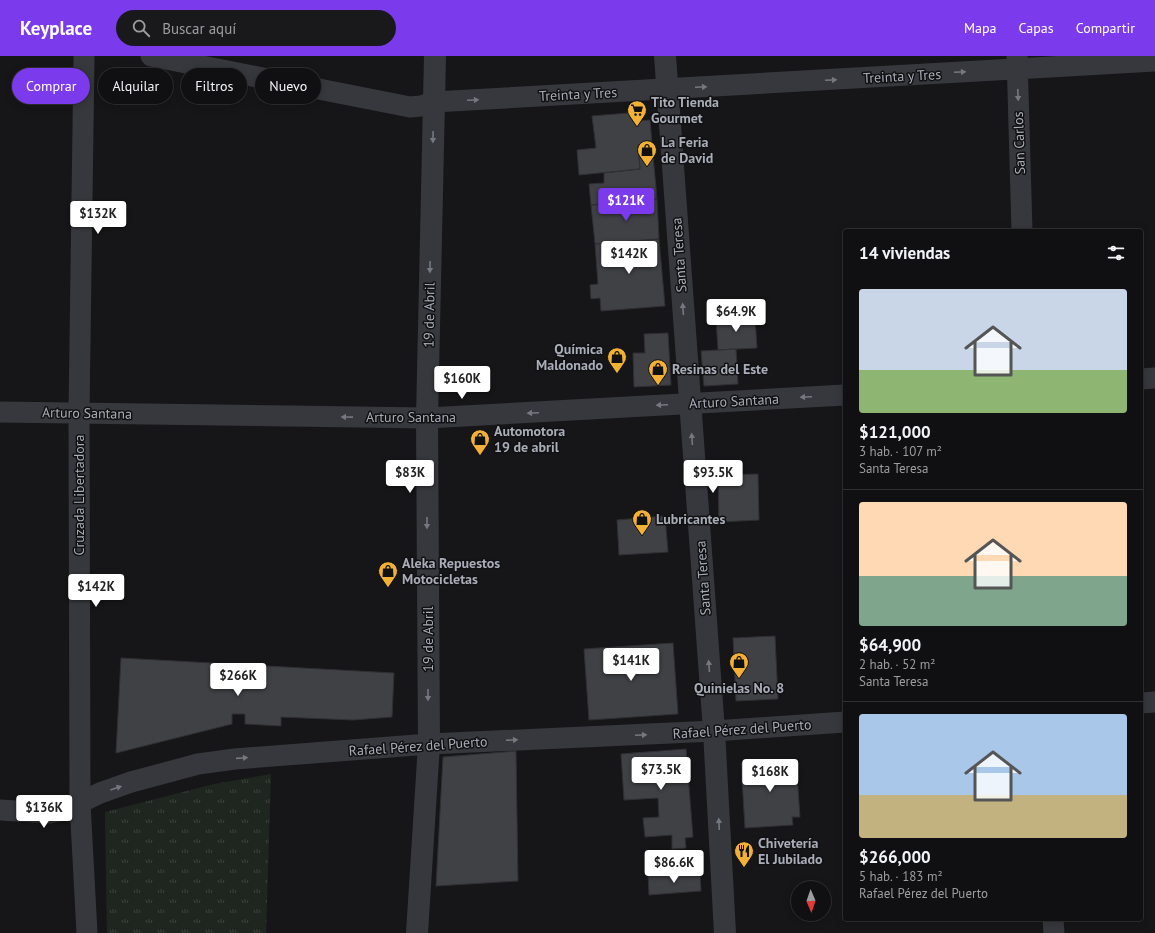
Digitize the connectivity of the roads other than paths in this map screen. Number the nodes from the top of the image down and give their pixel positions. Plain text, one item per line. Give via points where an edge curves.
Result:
1 (84, 56) edge
2 (151, 56) edge
3 (435, 56) edge
4 (665, 56) edge
5 (1155, 61) edge
6 (1017, 63) edge
7 (667, 89) junction
8 (434, 102) junction
9 (1022, 229) edge
10 (1155, 378) edge
11 (1143, 379) edge
12 (843, 395) edge
13 (690, 403) junction
14 (0, 412) edge
15 (79, 413) junction
16 (427, 418) junction
17 (1155, 702) edge
18 (1143, 703) edge
19 (843, 722) edge
20 (714, 731) junction
21 (429, 744) junction
22 (80, 803) junction
23 (0, 810) edge
24 (1053, 921) edge
25 (87, 933) edge
26 (417, 933) edge
27 (725, 933) edge
28 (1054, 933) edge

1 - 15 street, Cruzada Libertadora
2 - 8 street, Treinta y Tres via 410,107
3 - 8 street, 19 de Abril
4 - 7 street, Santa Teresa
5 - 6 street, Treinta y Tres
7 -> 6 street, Treinta y Tres
6 -> 9 street, San Carlos
8 -> 7 street, Treinta y Tres
13 -> 7 street, Santa Teresa
8 -> 16 street, 19 de Abril
10 - 11 street
12 -> 13 street, Arturo Santana
13 -> 16 street, Arturo Santana
20 -> 13 street, Santa Teresa
14 - 15 street, Arturo Santana
16 -> 15 street, Arturo Santana
15 - 22 street, Cruzada Libertadora
16 -> 21 street, 19 de Abril
17 - 18 street
19 - 20 street, Rafael Pérez del Puerto
21 -> 20 street, Rafael Pérez del Puerto
27 -> 20 street, Santa Teresa
22 -> 21 street, Rafael Pérez del Puerto via 131,782 198,764
21 - 26 street, 19 de Abril
22 - 23 street, Rafael Pérez del Puerto via 65,810 49,813
22 - 25 street, Cruzada Libertadora
24 - 28 street

